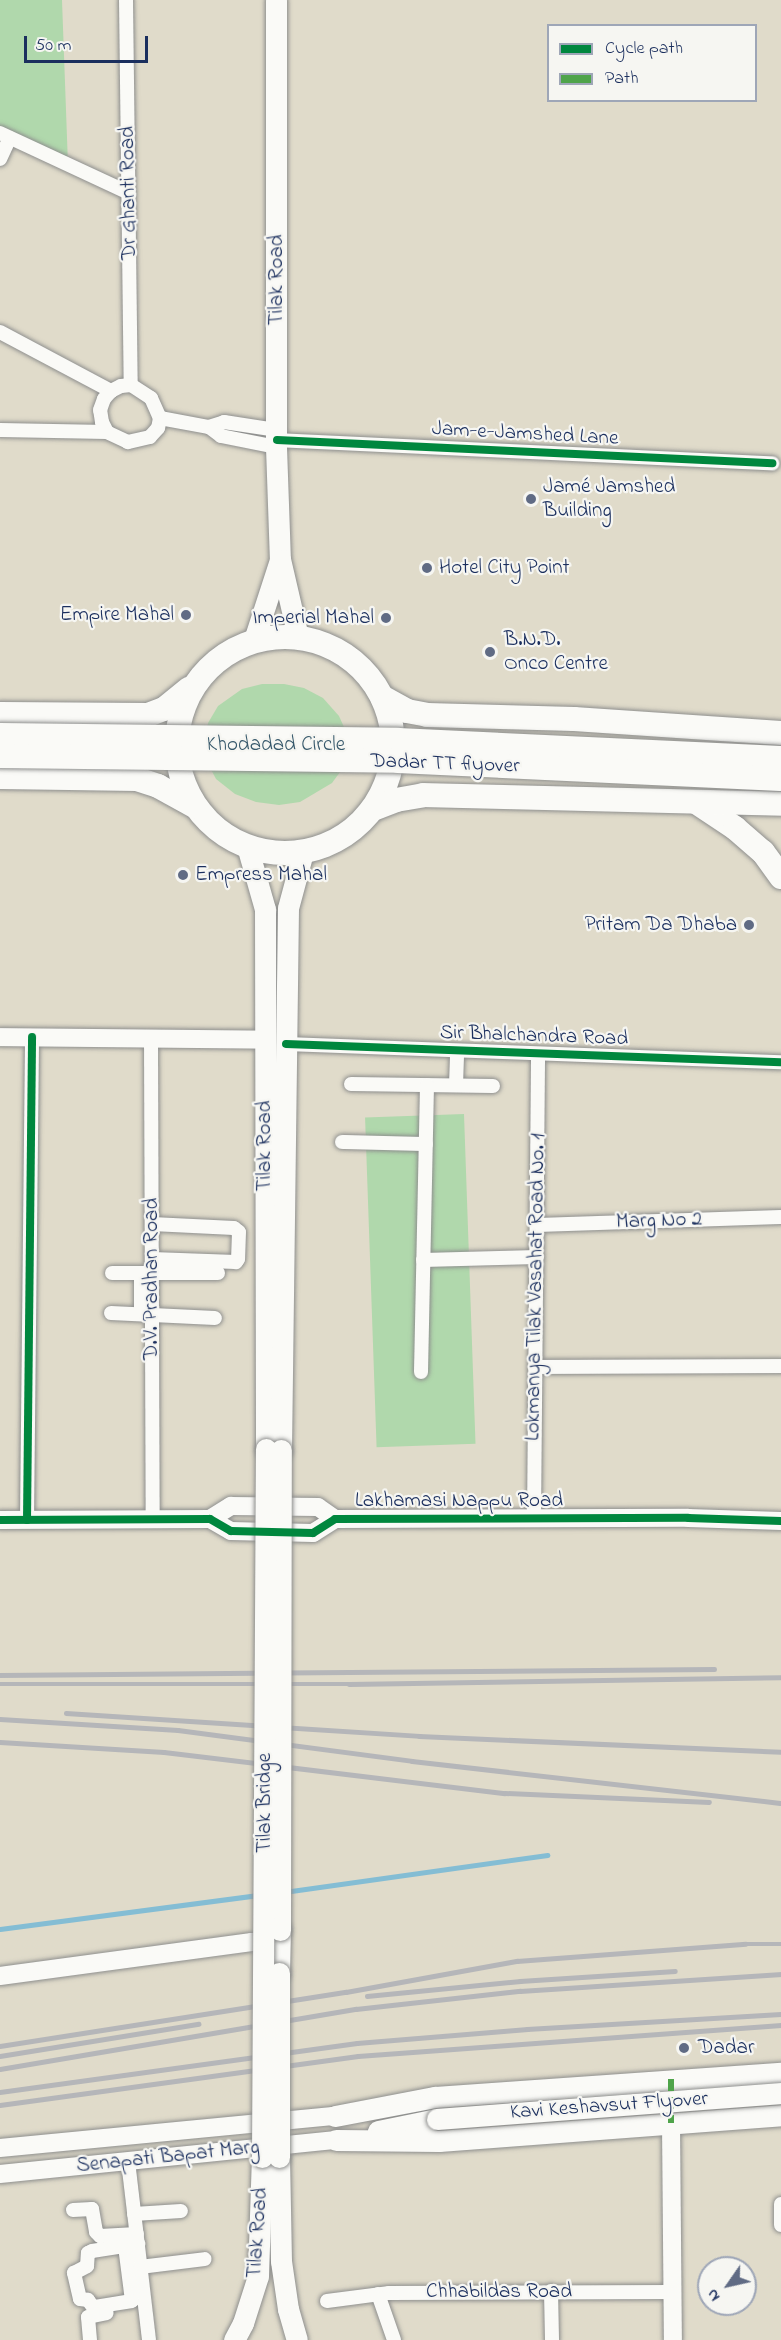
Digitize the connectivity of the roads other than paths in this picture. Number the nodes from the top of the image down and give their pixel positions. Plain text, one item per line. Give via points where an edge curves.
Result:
1 (126, 0) edge
2 (276, 0) edge
3 (5, 136) edge
4 (0, 159) edge
5 (129, 193) junction
6 (0, 332) edge
7 (131, 385) junction
8 (111, 391) junction
9 (160, 418) junction
10 (0, 430) edge
11 (107, 432) junction
12 (277, 439) junction
13 (772, 463) dead end
14 (280, 559) junction
15 (298, 637) junction
16 (254, 640) junction
17 (193, 686) junction
18 (382, 697) junction
19 (0, 714) edge
20 (574, 719) junction
21 (781, 733) edge
22 (0, 735) edge
23 (0, 756) edge
24 (781, 758) edge
25 (0, 777) edge
26 (781, 779) edge
27 (579, 799) junction
28 (696, 802) junction
29 (781, 804) edge
30 (196, 807) junction
31 (373, 809) junction
32 (246, 846) junction
33 (303, 852) junction
34 (781, 877) edge
35 (0, 1037) edge
36 (32, 1037) junction
37 (151, 1039) junction
38 (265, 1040) junction
39 (286, 1044) junction
40 (457, 1052) junction
41 (538, 1055) junction
42 (781, 1062) edge
43 (351, 1084) dead end
44 (427, 1085) junction
45 (456, 1085) junction
46 (493, 1086) dead end
47 (342, 1142) dead end
48 (426, 1143) junction
49 (781, 1216) edge
50 (152, 1224) junction
51 (537, 1225) junction
52 (537, 1257) junction
53 (423, 1260) junction
54 (148, 1268) junction
55 (112, 1273) dead end
56 (218, 1273) dead end
57 (111, 1313) dead end
58 (147, 1315) junction
59 (214, 1318) dead end
60 (781, 1366) edge
61 (535, 1367) junction
62 (421, 1372) dead end
63 (274, 1449) junction
64 (210, 1519) junction
65 (335, 1519) junction
66 (534, 1519) junction
67 (0, 1520) edge
68 (27, 1520) junction
69 (153, 1520) junction
70 (781, 1521) edge
71 (272, 1943) junction
72 (0, 1976) edge
73 (781, 2073) edge
74 (671, 2079) junction
75 (781, 2093) edge
76 (781, 2115) edge
77 (335, 2116) junction
78 (437, 2119) junction
79 (672, 2123) junction
80 (336, 2140) junction
81 (0, 2148) edge
82 (271, 2157) junction
83 (128, 2161) junction
84 (0, 2174) edge
85 (781, 2204) edge
86 (73, 2210) dead end
87 (181, 2211) dead end
88 (134, 2214) junction
89 (781, 2226) edge
90 (133, 2241) junction
91 (205, 2259) dead end
92 (140, 2267) junction
93 (551, 2291) junction
94 (672, 2292) junction
95 (378, 2294) junction
96 (327, 2301) dead end
97 (133, 2310) dead end
98 (90, 2340) edge
99 (149, 2340) edge
100 (234, 2340) edge
101 (297, 2340) edge
102 (393, 2340) edge
103 (552, 2340) edge
104 (673, 2340) edge

1 - 5 street, Dr Ghanti Road
2 - 12 main road, Tilak Road
3 - 4 street
3 - 5 street
5 - 7 street, Dr Ghanti Road
6 - 8 street
7 - 8 street
7 - 9 street via 151,398
8 - 11 street via 100,411
9 - 11 street via 158,428 140,441 117,439
9 - 12 street, Jam-e-Jamshed Lane via 209,427 224,422
10 - 11 street
12 - 13 street, Jam-e-Jamshed Lane
12 - 14 main road, Tilak Road
14 - 15 main road, Tilak Road
14 - 16 main road, Tilak Road
15 - 16 highway
15 - 18 highway via 332,647 361,668
16 - 17 highway via 220,657
17 - 19 highway via 164,709 148,715
17 - 30 highway via 180,715 176,747 182,778
18 - 20 highway via 407,711 427,715
18 - 31 highway via 391,725 393,754 386,783
20 - 21 highway
20 - 27 highway
22 - 24 highway, Dadar TT flyover, bridge via 398,740
23 - 26 highway, Dadar TT flyover, bridge via 398,761
25 - 30 highway via 137,779
27 - 28 highway
27 - 31 highway via 423,795
28 - 29 highway
28 - 34 highway via 763,852
30 - 32 highway via 218,830
31 - 33 highway via 354,829 330,844
32 - 33 highway via 275,853
32 - 38 main road, Tilak Road via 265,909
33 - 39 main road, Tilak Road via 288,908
35 - 36 street
36 - 37 street
36 - 68 street
37 - 38 street
37 - 50 street, D.V. Pradhan Road
38 - 63 main road, Tilak Road
39 - 40 street, Sir Bhalchandra Road
39 - 63 main road, Tilak Road
40 - 41 street, Sir Bhalchandra Road
40 - 45 street
41 - 42 street, Sir Bhalchandra Road
41 - 51 street, Lokmanya Tilak Vasahat Road No. 1
43 - 44 street
44 - 45 street
44 - 48 street
45 - 46 street
47 - 48 street
48 - 53 street
49 - 51 street, Marg No 2
50 - 54 street, D.V. Pradhan Road
50 - 54 street via 234,1227 239,1232 238,1259
51 - 52 street, Lokmanya Tilak Vasahat Road No. 1
52 - 53 street
52 - 61 street, Lokmanya Tilak Vasahat Road No. 1
53 - 62 street
54 - 55 street
54 - 56 street
54 - 58 street, D.V. Pradhan Road
57 - 58 street
58 - 59 street
58 - 69 street, D.V. Pradhan Road
60 - 61 street
61 - 66 street, Lokmanya Tilak Vasahat Road No. 1
63 - 71 main road, Tilak Bridge, bridge
64 - 65 street, Lakhamasi Nappu Road via 231,1531 313,1533
64 - 65 street via 231,1506 318,1507
64 - 69 street, Lakhamasi Nappu Road
65 - 66 street, Lakhamasi Nappu Road
66 - 70 street, Lakhamasi Nappu Road
67 - 68 street, Lakhamasi Nappu Road
68 - 69 street, Lakhamasi Nappu Road
71 - 72 street
71 - 82 main road, Tilak Bridge, bridge
73 - 74 main road
74 - 77 main road via 435,2097
74 - 79 street
75 - 78 main road, Kavi Keshavsut Flyover, bridge
76 - 79 main road
77 - 78 main road, Kavi Keshavsut Flyover
77 - 81 street, Senapati Bapat Marg
78 - 80 main road, Kavi Keshavsut Flyover
79 - 80 main road via 439,2141
79 - 94 street
80 - 83 street, Senapati Bapat Marg
82 - 100 main road, Tilak Road via 258,2276
82 - 101 main road, Tilak Road via 281,2260
83 - 84 street, Senapati Bapat Marg
83 - 88 street
85 - 89 street
86 - 90 street via 92,2209 100,2236
87 - 88 street
88 - 90 street
90 - 90 street via 88,2253 87,2266 74,2273 80,2299 88,2300 93,2307 132,2301
90 - 92 street
91 - 92 street
92 - 99 street
93 - 94 street, Chhabildas Road
93 - 95 street, Chhabildas Road
93 - 103 street
94 - 104 street
95 - 96 street, Chhabildas Road
95 - 102 street
97 - 98 street via 90,2316 86,2320

